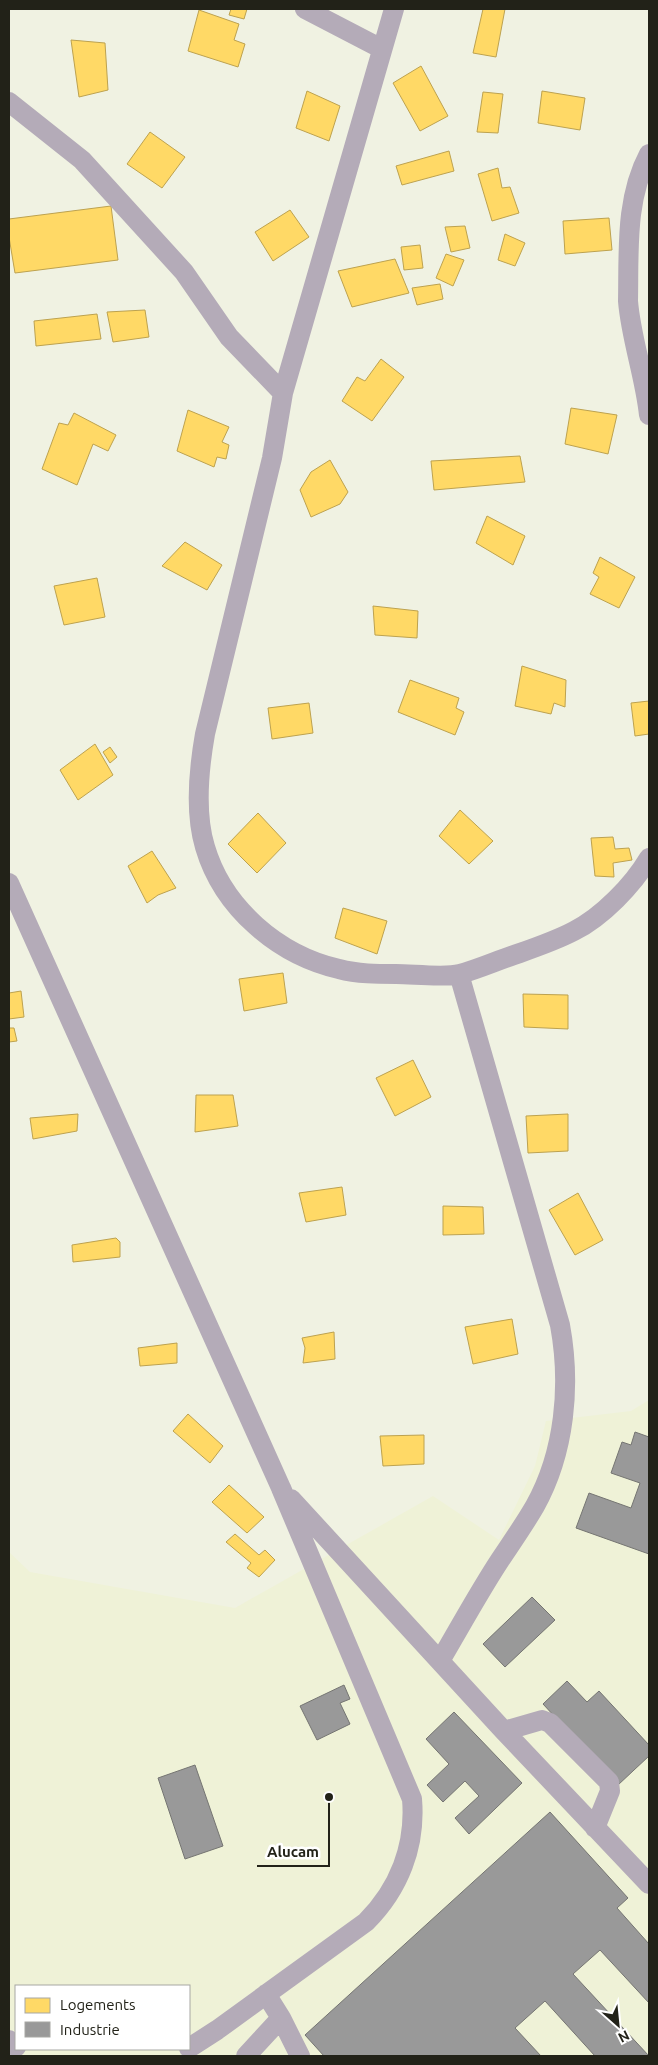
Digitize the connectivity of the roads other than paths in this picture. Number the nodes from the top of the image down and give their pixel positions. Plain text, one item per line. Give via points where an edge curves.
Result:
1 (305, 9) edge
2 (394, 9) edge
3 (382, 49) junction
4 (9, 102) edge
5 (649, 154) edge
6 (283, 393) junction
7 (649, 415) edge
8 (649, 858) edge
9 (9, 883) edge
10 (458, 974) junction
11 (281, 1488) junction
12 (440, 1661) junction
13 (504, 1731) junction
14 (595, 1828) junction
15 (649, 1884) edge
16 (266, 1994) junction
17 (281, 2018) junction
18 (190, 2048) edge
19 (246, 2056) edge
20 (300, 2056) edge

1 - 3 street
2 - 3 street
3 - 6 street
4 - 6 street via 82,160 184,272 229,337
5 - 7 street via 642,167 630,220 628,301
6 - 10 street via 272,458 201,753 200,816 206,848 220,880 243,915 299,954 324,965 354,972
8 - 10 street via 624,891 576,931
9 - 11 street
10 - 12 street via 560,1325 566,1385 556,1452 536,1504
11 - 12 street
11 - 16 street via 404,1776 412,1799 413,1832 398,1879 380,1908 366,1922
12 - 13 street
13 - 14 street
13 - 14 street via 542,1720 550,1723 609,1782 610,1791
14 - 15 street
16 - 17 street
16 - 18 street
17 - 19 street
17 - 20 street

